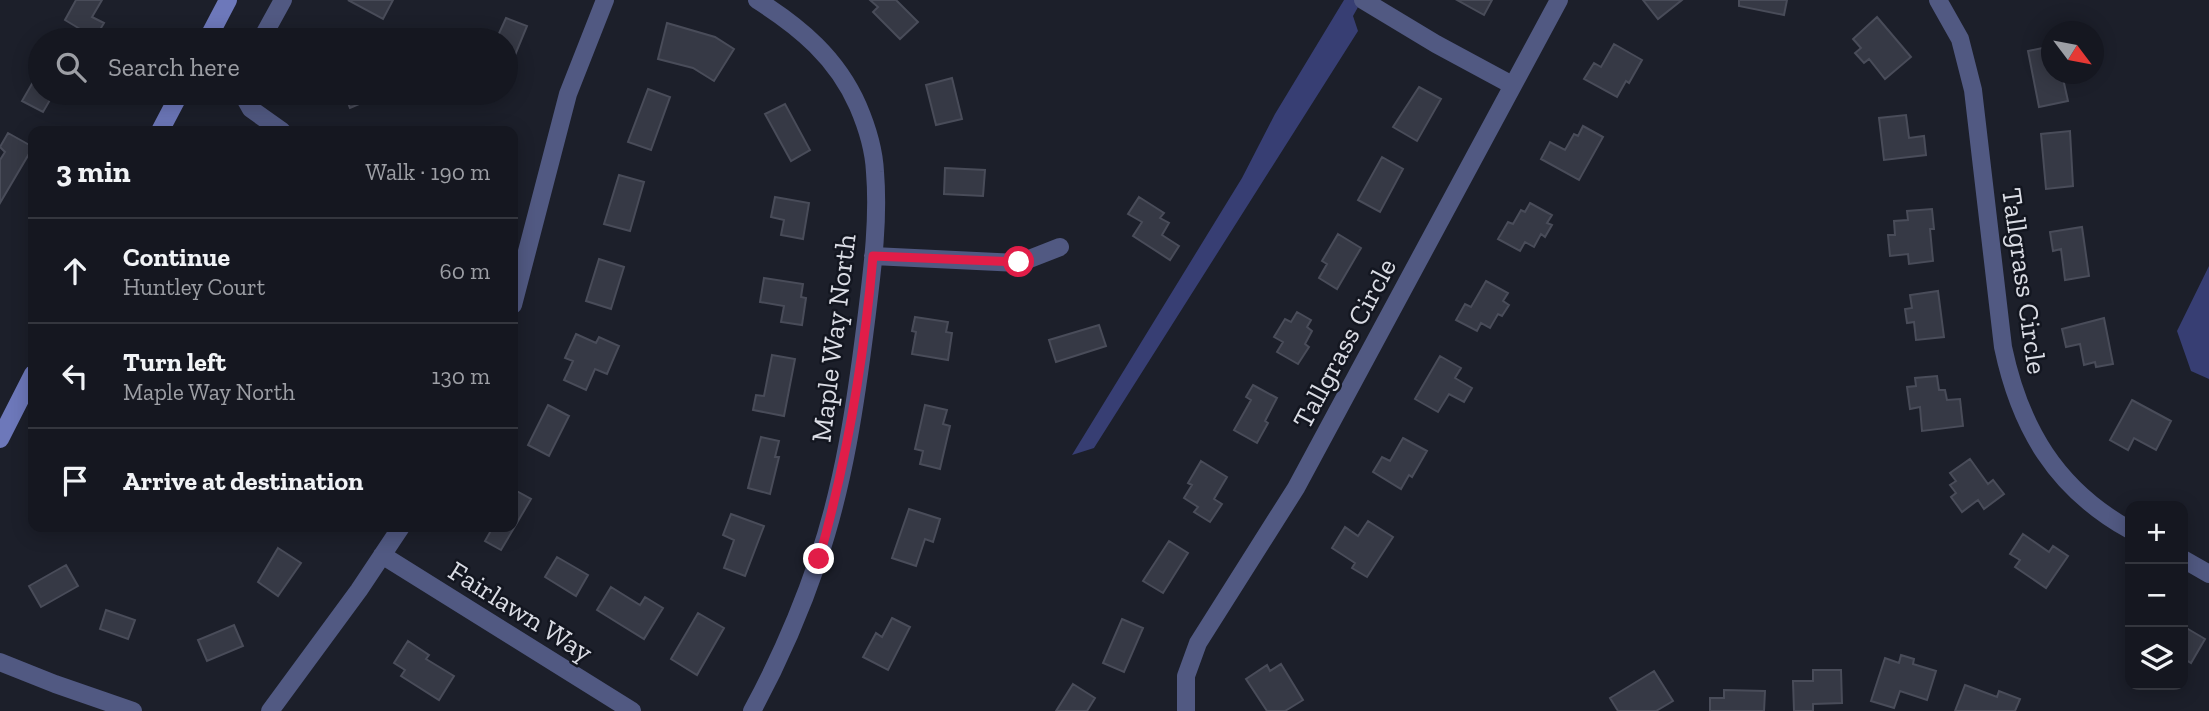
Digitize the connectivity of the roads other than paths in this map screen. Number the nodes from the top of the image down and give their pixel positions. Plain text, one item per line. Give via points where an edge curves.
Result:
1 (228, 0) edge
2 (283, 0) edge
3 (605, 0) edge
4 (757, 0) edge
5 (1363, 0) edge
6 (1559, 0) edge
7 (1938, 0) edge
8 (213, 28) edge
9 (268, 28) edge
10 (1512, 85) junction
11 (174, 105) edge
12 (249, 105) edge
13 (163, 126) edge
14 (275, 126) edge
15 (1060, 247) dead end
16 (873, 256) junction
17 (518, 268) edge
18 (28, 384) edge
19 (0, 439) edge
20 (2125, 527) edge
21 (398, 532) edge
22 (382, 555) junction
23 (2188, 562) edge
24 (2209, 574) edge
25 (0, 662) edge
26 (133, 711) edge
27 (270, 711) edge
28 (632, 711) edge
29 (752, 711) edge
30 (1186, 711) edge

1 - 8 main road
2 - 9 street
3 - 17 street via 568,94
4 - 16 street, Maple Way North via 816,43 859,107 875,172
5 - 10 street
6 - 10 street, Tallgrass Circle
7 - 20 street, Tallgrass Circle via 1960,39 1973,90 2003,347 2022,415 2062,476
10 - 30 street, Tallgrass Circle via 1296,488 1198,643 1186,676
11 - 13 main road
12 - 14 street
15 - 16 street via 1019,262
16 - 29 street, Maple Way North via 861,360 836,498 800,611
18 - 19 main road
21 - 22 street
22 - 27 street
22 - 28 street, Fairlawn Way
23 - 24 street
25 - 26 street

